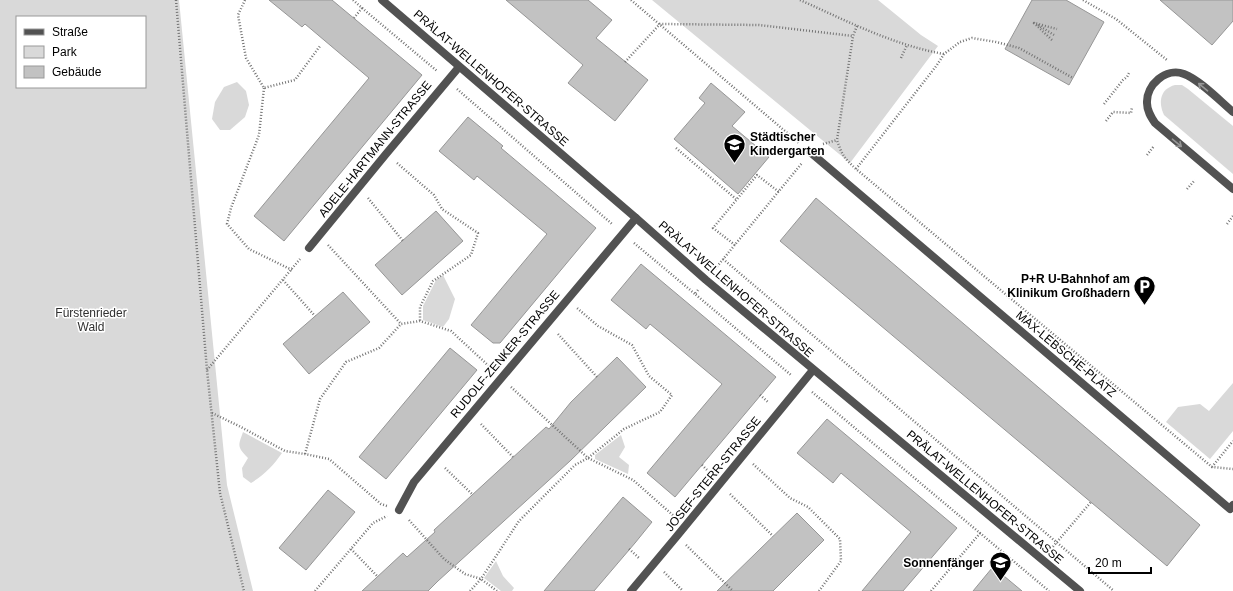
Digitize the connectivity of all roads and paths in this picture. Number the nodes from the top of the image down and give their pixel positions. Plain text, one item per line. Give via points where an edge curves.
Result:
1 (176, 0) edge
2 (245, 0) edge
3 (353, 0) edge
4 (382, 0) edge
5 (631, 0) edge
6 (800, 0) edge
7 (1083, 0) edge
8 (362, 8) junction
9 (354, 18) dead end
10 (1034, 23) junction
11 (660, 24) junction
12 (857, 26) junction
13 (1057, 29) dead end
14 (1054, 34) dead end
15 (853, 36) junction
16 (1052, 40) dead end
17 (907, 45) junction
18 (320, 46) dead end
19 (944, 54) junction
20 (901, 58) dead end
21 (1168, 60) dead end
22 (625, 62) dead end
23 (459, 66) junction
24 (1129, 73) dead end
25 (1073, 78) dead end
26 (447, 80) junction
27 (264, 88) junction
28 (1104, 104) dead end
29 (1233, 112) edge
30 (837, 140) junction
31 (1154, 146) dead end
32 (676, 148) dead end
33 (810, 152) junction
34 (386, 154) junction
35 (1147, 155) dead end
36 (856, 169) junction
37 (1195, 180) dead end
38 (359, 187) junction
39 (1187, 189) dead end
40 (1233, 189) edge
41 (779, 192) junction
42 (736, 199) junction
43 (1233, 216) edge
44 (636, 218) junction
45 (1227, 224) dead end
46 (622, 233) junction
47 (320, 236) junction
48 (403, 241) dead end
49 (735, 245) junction
50 (310, 248) joint
51 (723, 259) junction
52 (292, 270) junction
53 (283, 280) junction
54 (706, 280) junction
55 (695, 294) junction
56 (567, 300) junction
57 (315, 316) dead end
58 (420, 321) dead end
59 (548, 323) junction
60 (401, 324) dead end
61 (207, 370) junction
62 (813, 370) junction
63 (597, 377) dead end
64 (802, 384) junction
65 (212, 413) junction
66 (471, 413) junction
67 (1233, 441) edge
68 (744, 455) junction
69 (513, 457) dead end
70 (434, 458) junction
71 (702, 464) dead end
72 (1212, 466) junction
73 (1233, 469) edge
74 (720, 484) junction
75 (472, 495) dead end
76 (1091, 502) dead end
77 (1233, 505) edge
78 (399, 510) junction
79 (993, 518) junction
80 (980, 533) junction
81 (677, 536) junction
82 (773, 536) dead end
83 (1057, 542) junction
84 (351, 549) junction
85 (1042, 560) junction
86 (655, 564) junction
87 (378, 576) dead end
88 (481, 579) junction
89 (244, 591) edge
90 (315, 591) edge
91 (470, 591) edge
92 (497, 591) edge
93 (631, 591) edge
94 (683, 591) edge
95 (733, 591) edge
96 (819, 591) edge
97 (931, 591) edge
98 (1049, 591) edge
99 (1080, 591) edge
100 (1114, 591) edge

1 - 61 path
2 - 27 path via 238,15 246,58
3 - 8 path
4 - 23 street, PRÄLAT-WELLENHOFER-STRASSE
5 - 11 path
6 - 12 path
7 - 21 path via 1116,19
8 - 9 path
8 - 26 path
10 - 13 path
10 - 14 path
10 - 16 path
11 - 15 path via 759,25
11 - 22 path
11 - 33 path
12 - 15 path
12 - 17 path
15 - 30 path
17 - 19 path
17 - 20 path
18 - 27 path via 295,80
19 - 25 path via 960,42 972,38 996,42 1019,48
19 - 36 path
23 - 26 street, ADELE-HARTMANN-STRASSE
23 - 44 street, PRÄLAT-WELLENHOFER-STRASSE
24 - 28 path
26 - 34 street, ADELE-HARTMANN-STRASSE
26 - 46 path
27 - 52 path via 259,135 227,224 249,249
29 -> 40 street via 1198,82 1182,73 1169,74 1156,80 1147,97 1149,113 1155,123
30 - 33 path
30 - 36 path via 842,154
31 - 35 path
32 - 42 path
33 - 41 path
33 - 77 street, MAX-LEBSCHE-PLATZ via 1230,509
34 - 38 street, ADELE-HARTMANN-STRASSE
34 - 58 path via 434,195 442,209 478,233 471,255 433,281 420,307
36 - 72 path
37 - 39 path
38 - 47 street, ADELE-HARTMANN-STRASSE
38 - 48 path
41 - 42 path via 757,175
41 - 49 path
42 - 49 path via 713,228
43 - 45 path
44 - 46 street, RUDOLF-ZENKER-STRASSE
44 - 54 street, PRÄLAT-WELLENHOFER-STRASSE
46 - 55 path
46 - 56 street, RUDOLF-ZENKER-STRASSE
47 - 50 street, ADELE-HARTMANN-STRASSE
47 - 60 path
49 - 51 path
50 - 52 path
51 - 54 path
51 - 83 path
52 - 53 path
53 - 57 path
53 - 61 path
54 - 55 path
54 - 62 street, PRÄLAT-WELLENHOFER-STRASSE
55 - 64 path
56 - 59 street, RUDOLF-ZENKER-STRASSE
56 - 88 path via 598,326 632,345 649,376 672,395 660,412 624,429 588,458 575,465 519,521
59 - 63 path
59 - 66 street, RUDOLF-ZENKER-STRASSE
61 - 65 path
62 - 64 street, JOSEF-STERR-STRASSE
62 - 79 street, PRÄLAT-WELLENHOFER-STRASSE
64 - 68 street, JOSEF-STERR-STRASSE
64 - 80 path
65 - 78 path via 285,451 329,459 380,504
65 - 89 path via 220,493
66 - 69 path
66 - 70 street, RUDOLF-ZENKER-STRASSE
67 - 72 path
68 - 74 street, JOSEF-STERR-STRASSE
68 - 96 path via 790,498 808,506 840,538 841,561
70 - 75 path
70 - 78 street, RUDOLF-ZENKER-STRASSE via 414,482
71 - 74 path
72 - 73 path
74 - 81 street, JOSEF-STERR-STRASSE
74 - 82 path
76 - 83 path
78 - 84 path via 374,523
78 - 88 path via 444,559 465,574
79 - 80 path
79 - 85 street, PRÄLAT-WELLENHOFER-STRASSE
80 - 97 path
80 - 98 path
81 - 86 street, JOSEF-STERR-STRASSE
81 - 95 path
83 - 85 path
83 - 100 path
84 - 87 path
84 - 90 path
85 - 99 street, PRÄLAT-WELLENHOFER-STRASSE
86 - 93 street, JOSEF-STERR-STRASSE
86 - 94 path
88 - 91 path
88 - 92 path

